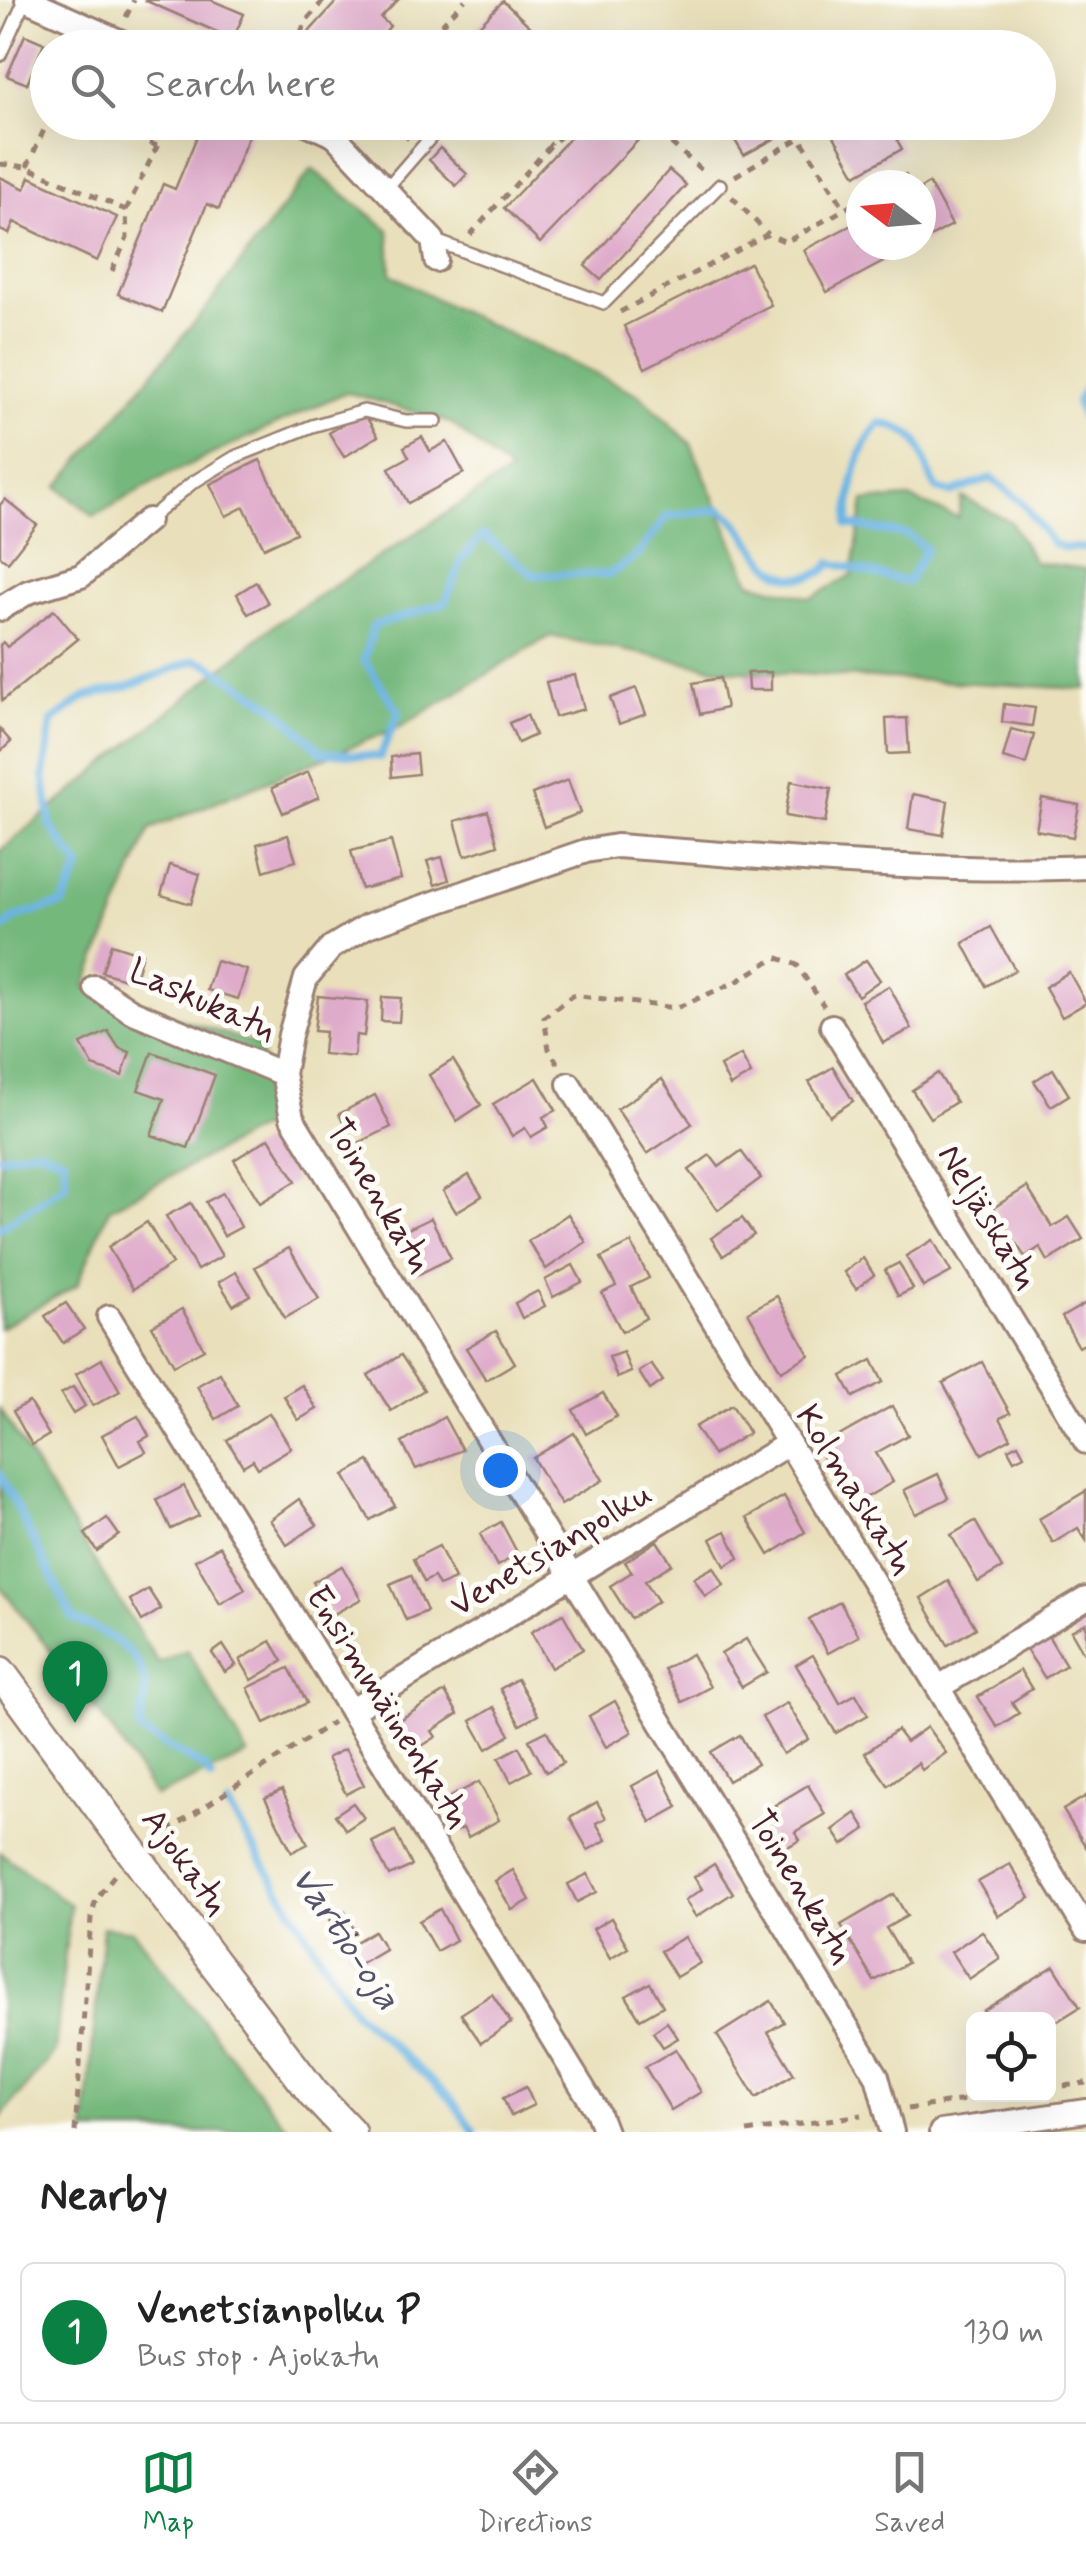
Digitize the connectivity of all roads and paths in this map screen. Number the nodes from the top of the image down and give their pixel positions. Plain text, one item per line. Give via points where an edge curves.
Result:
1 (26, 0) edge
2 (324, 0) edge
3 (464, 0) edge
4 (94, 30) edge
5 (302, 30) edge
6 (436, 30) edge
7 (0, 55) edge
8 (39, 140) edge
9 (145, 140) edge
10 (161, 140) edge
11 (339, 140) edge
12 (429, 140) edge
13 (546, 140) edge
14 (556, 140) edge
15 (797, 140) edge
16 (801, 140) edge
17 (551, 145) junction
18 (158, 146) junction
19 (0, 164) edge
20 (27, 167) junction
21 (720, 186) joint
22 (386, 190) junction
23 (845, 209) joint
24 (126, 210) junction
25 (458, 249) junction
26 (435, 250) joint
27 (112, 271) dead end
28 (604, 303) junction
29 (436, 421) dead end
30 (148, 520) joint
31 (0, 609) edge
32 (1086, 867) edge
33 (96, 987) dead end
34 (832, 1026) joint
35 (283, 1074) junction
36 (569, 1084) joint
37 (110, 1317) dead end
38 (1086, 1442) edge
39 (786, 1445) junction
40 (572, 1576) junction
41 (1086, 1599) edge
42 (0, 1672) edge
43 (939, 1687) junction
44 (351, 1711) junction
45 (136, 1856) junction
46 (1086, 1930) edge
47 (1086, 2082) edge
48 (1056, 2087) edge
49 (314, 2093) junction
50 (1086, 2111) edge
51 (75, 2132) edge
52 (334, 2132) edge
53 (350, 2132) edge
54 (605, 2132) edge
55 (892, 2132) edge
56 (941, 2132) edge

1 - 4 street
1 - 7 lane
2 - 5 path
3 - 6 path
8 - 20 path
9 - 18 path
10 - 18 path
11 - 22 street
12 - 22 lane
13 - 17 path
14 - 17 path
15 - 21 path
16 - 23 path
17 - 25 path
18 - 24 path
19 - 20 path
20 - 24 path
21 - 28 lane
22 - 26 street
23 - 28 path via 786,242 768,234 622,314
24 - 27 path via 127,238
25 - 26 lane
25 - 28 lane
29 - 30 lane via 406,422 364,410 312,426 235,457
30 - 31 street via 81,576 28,592
32 - 35 street, Toinenkatu via 814,860 616,846 586,851 367,926 332,947 306,978
33 - 35 street, Laskukatu via 131,1011
34 - 36 path via 797,965 776,957 676,1008 573,995 544,1017 549,1049
34 - 38 street, Neljäskatu
35 - 40 street, Toinenkatu via 292,1118
36 - 39 street, Kolmaskatu
37 - 44 street, Ensimmäinenkatu
39 - 40 street, Venetsianpolku
39 - 43 street, Kolmaskatu
40 - 44 street, Venetsianpolku
40 - 55 street, Toinenkatu via 877,2076
41 - 43 street
42 - 45 street, Ajokatu
43 - 46 street, Kolmaskatu
44 - 45 path
44 - 54 street, Ensimmäinenkatu
45 - 49 street, Ajokatu
45 - 51 path via 104,1886 91,1918
47 - 48 path
49 - 52 street, Ajokatu
49 - 53 street, Ajokatu
50 - 56 street

